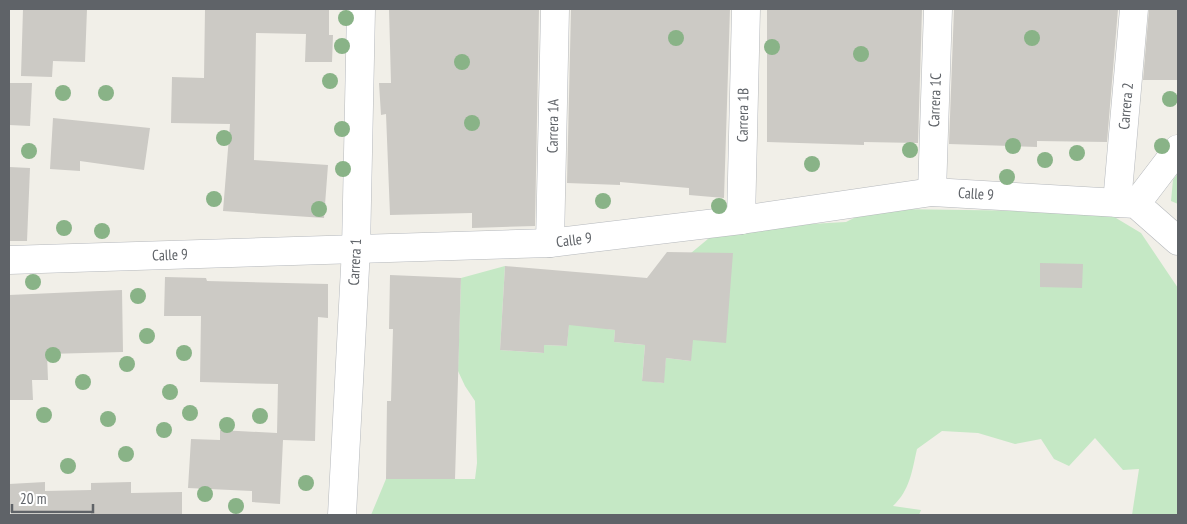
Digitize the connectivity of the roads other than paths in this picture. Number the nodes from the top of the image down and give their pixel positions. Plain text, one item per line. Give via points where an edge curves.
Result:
1 (361, 9) edge
2 (555, 9) edge
3 (746, 9) edge
4 (938, 9) edge
5 (1134, 9) edge
6 (1178, 148) edge
7 (932, 192) junction
8 (1127, 204) junction
9 (741, 220) junction
10 (1178, 241) edge
11 (550, 243) junction
12 (356, 249) junction
13 (9, 260) edge
14 (342, 515) edge

1 - 12 street, Carrera 1
2 - 11 street, Carrera 1A
3 - 9 street, Carrera 1B
4 - 7 street, Carrera 1C
5 - 8 street, Carrera 2
6 - 8 street
7 - 8 street, Calle 9
7 - 9 street, Calle 9
8 - 10 street
9 - 11 street, Calle 9
11 - 12 street, Calle 9
12 - 13 street, Calle 9
12 - 14 street, Carrera 1

